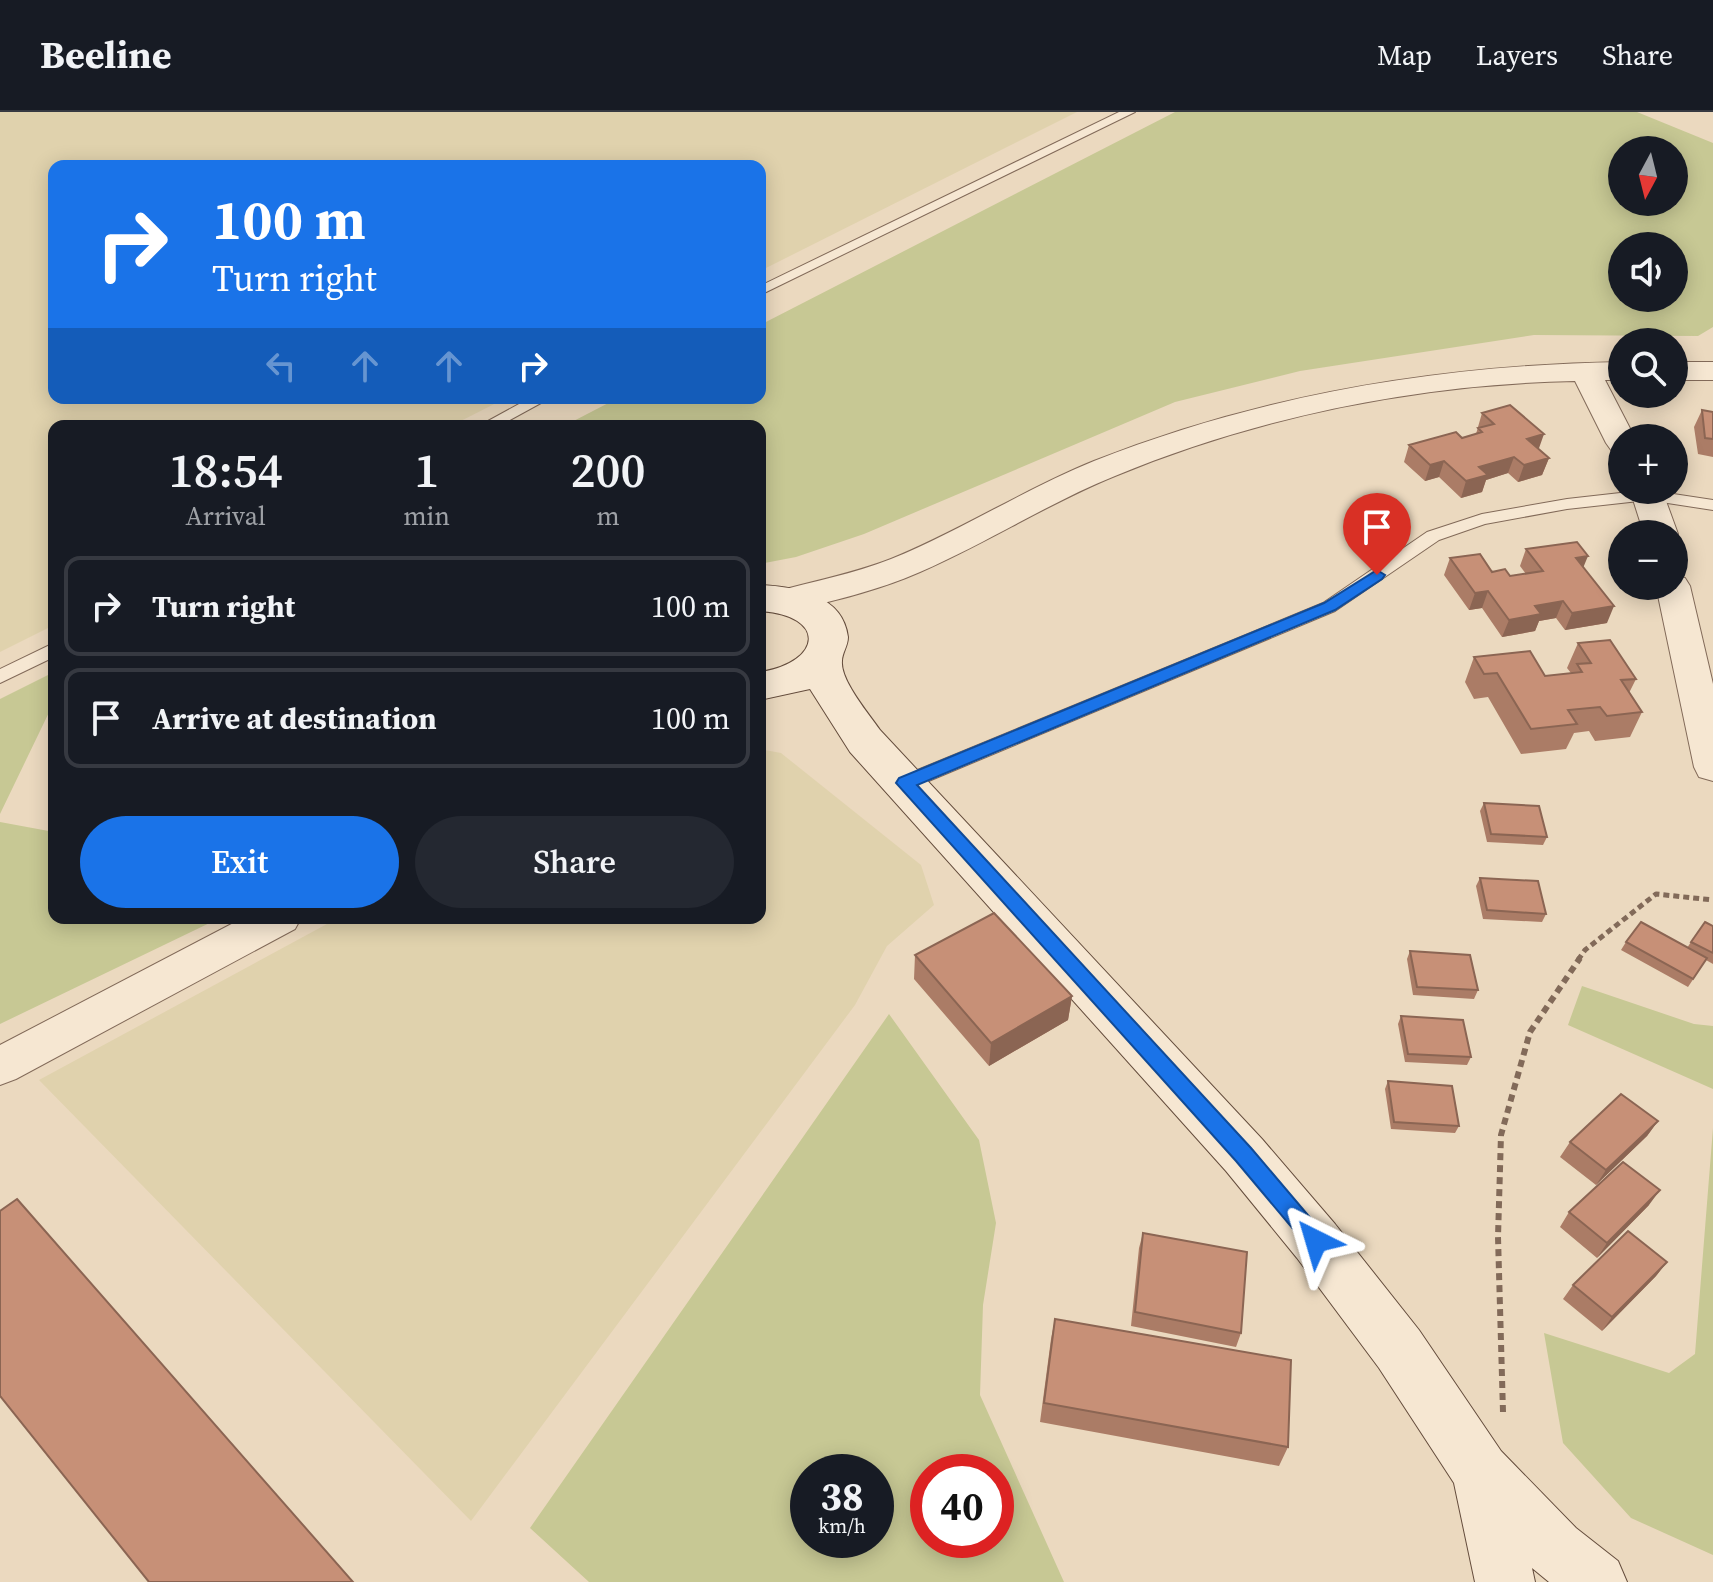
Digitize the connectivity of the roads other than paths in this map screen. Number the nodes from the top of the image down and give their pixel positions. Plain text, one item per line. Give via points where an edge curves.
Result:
1 (1129, 112) edge
2 (766, 288) edge
3 (1608, 371) edge
4 (1688, 371) edge
5 (1713, 371) edge
6 (1586, 372) junction
7 (530, 404) edge
8 (499, 420) edge
9 (1612, 424) edge
10 (1608, 498) edge
11 (1688, 500) edge
12 (1713, 505) edge
13 (897, 569) junction
14 (774, 599) edge
15 (1676, 600) edge
16 (48, 652) edge
17 (826, 652) junction
18 (0, 677) edge
19 (766, 687) edge
20 (766, 690) edge
21 (865, 741) junction
22 (1713, 767) edge
23 (905, 783) junction
24 (269, 924) edge
25 (0, 1066) edge
26 (1492, 1446) junction
27 (1505, 1582) edge
28 (1597, 1582) edge

1 - 2 lane
3 - 6 street
4 - 5 street
6 - 9 street
6 - 13 street via 1382,391 1200,434 1104,469
7 - 8 lane
10 - 23 lane via 1482,519 1433,536 1329,607
11 - 12 lane
13 - 14 street via 835,589
13 - 17 street via 858,600
14 - 17 street via 819,616 828,629
15 - 22 street
16 - 18 lane
17 - 19 street via 799,680
17 - 21 street via 829,687
20 - 21 street via 806,705
21 - 23 street
23 - 26 street via 1244,1155 1399,1349
24 - 25 street
26 - 27 street
26 - 28 street via 1555,1549

